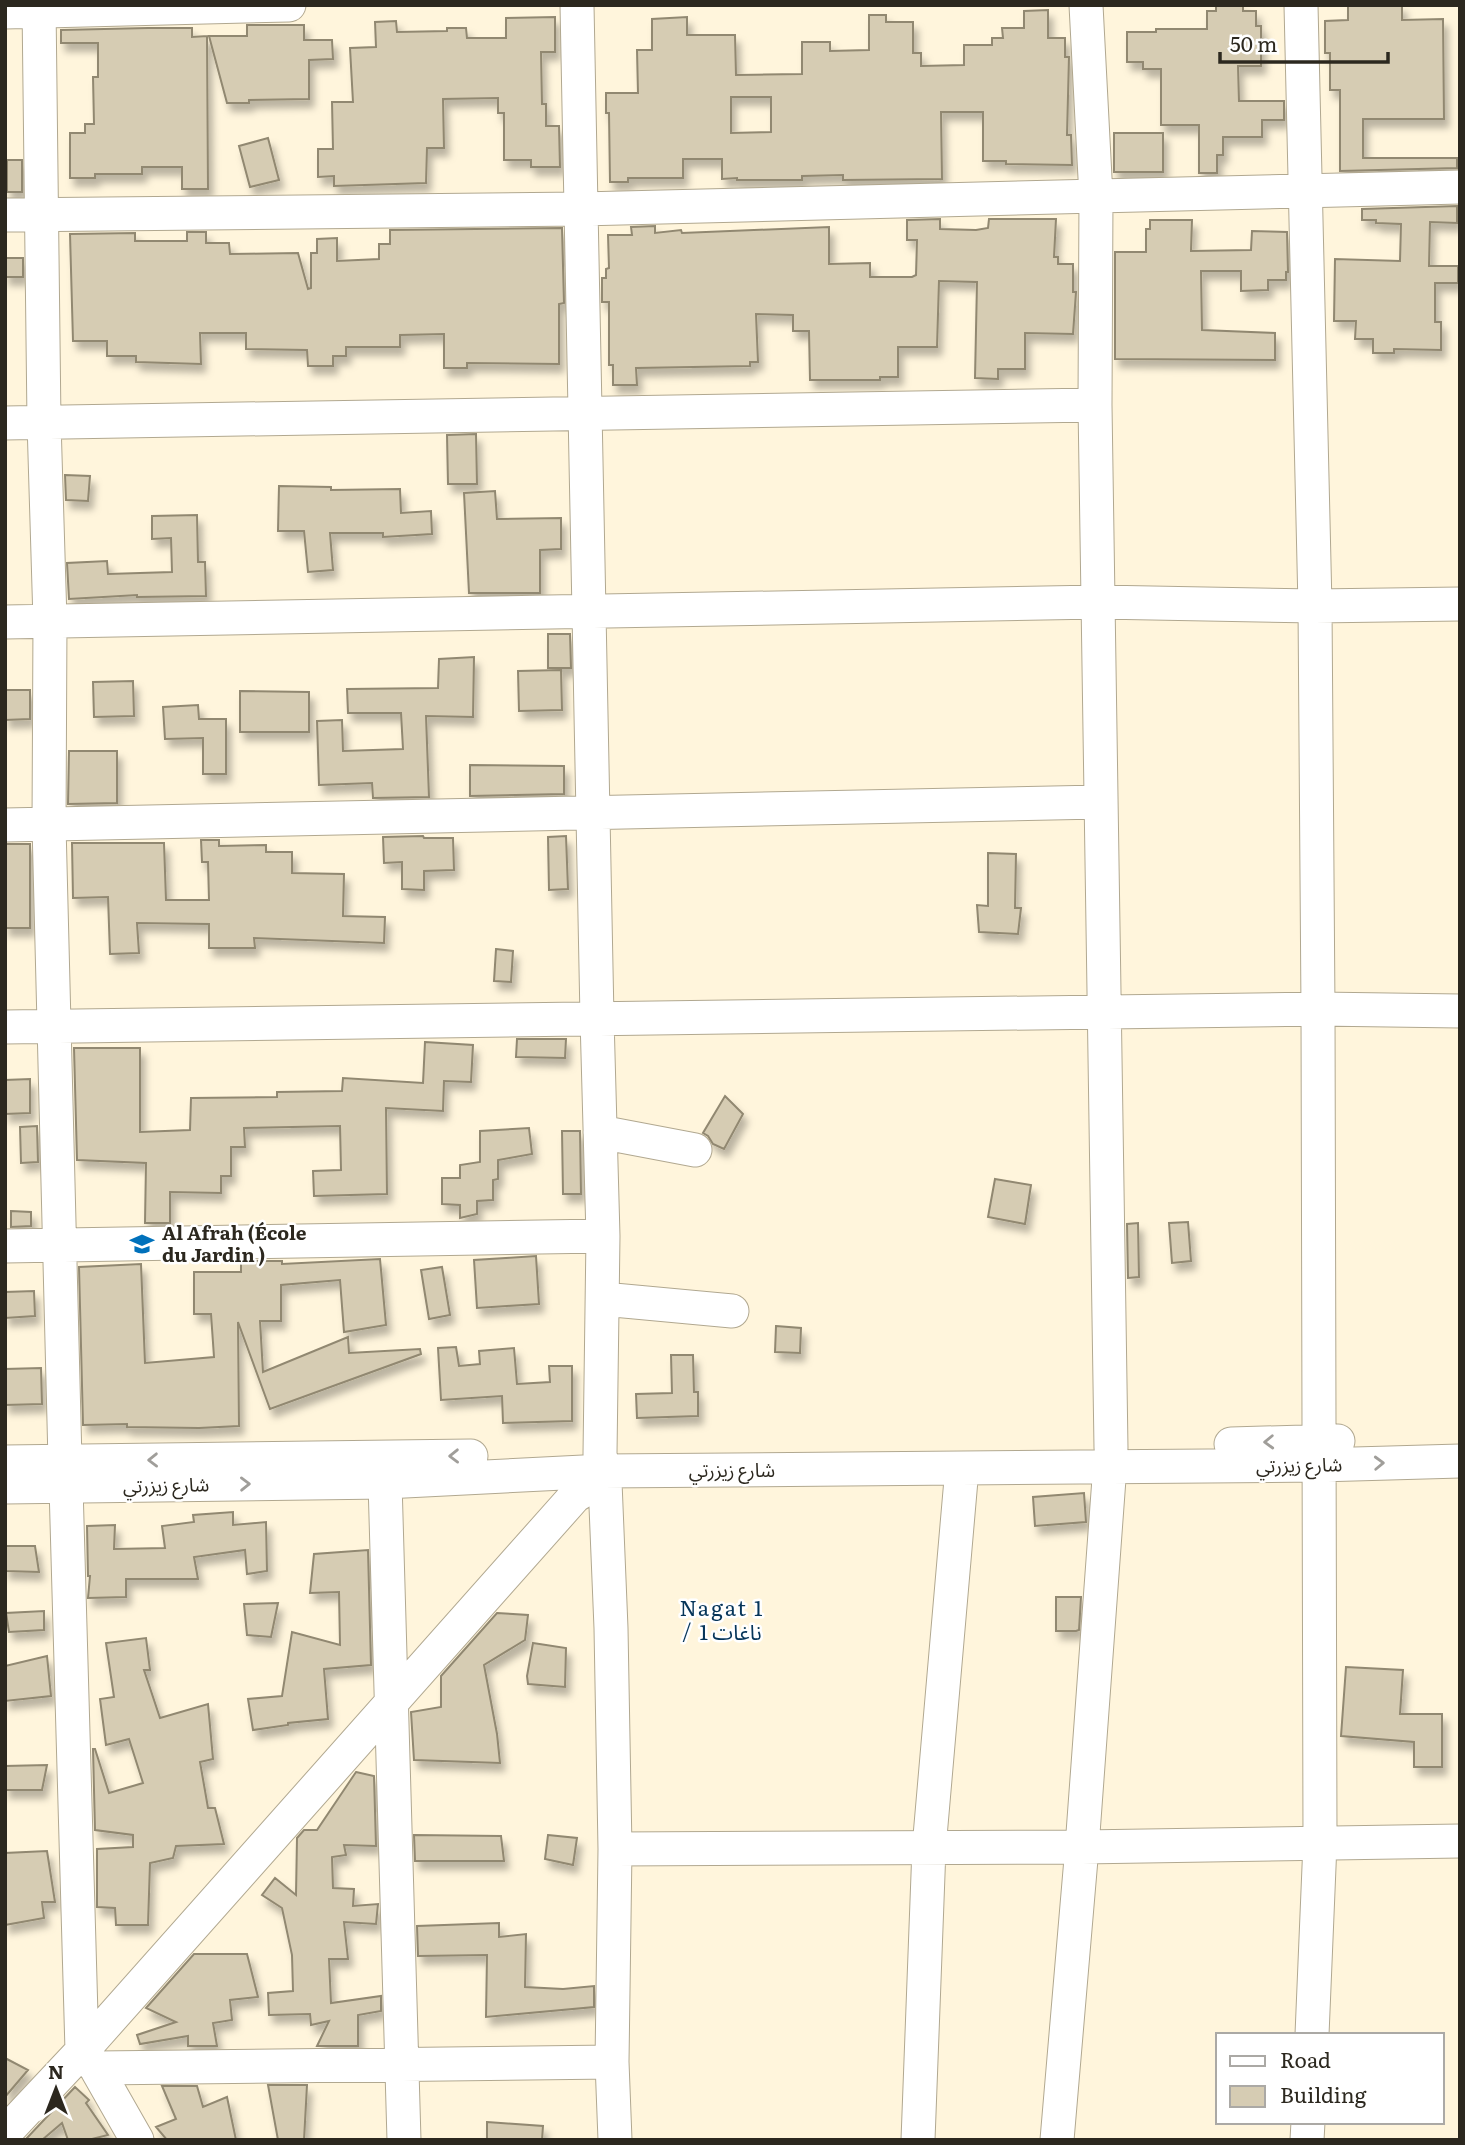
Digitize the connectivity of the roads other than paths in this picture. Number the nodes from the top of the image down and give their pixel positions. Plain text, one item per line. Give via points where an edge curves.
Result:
1 (289, 5) edge
2 (577, 5) edge
3 (1086, 5) edge
4 (1301, 5) edge
5 (39, 8) edge
6 (5, 12) edge
7 (1460, 187) edge
8 (1304, 191) junction
9 (1096, 197) junction
10 (581, 208) junction
11 (42, 214) junction
12 (5, 215) edge
13 (1095, 405) junction
14 (586, 412) junction
15 (44, 422) junction
16 (5, 423) edge
17 (1099, 602) junction
18 (1460, 604) edge
19 (1315, 606) junction
20 (588, 611) junction
21 (50, 621) junction
22 (5, 622) edge
23 (1100, 802) junction
24 (593, 812) junction
25 (5, 825) edge
26 (49, 825) junction
27 (1318, 1009) junction
28 (1460, 1011) edge
29 (1104, 1013) junction
30 (597, 1018) junction
31 (54, 1026) junction
32 (5, 1027) edge
33 (600, 1132) junction
34 (695, 1150) dead end
35 (603, 1236) junction
36 (65, 1245) junction
37 (5, 1246) edge
38 (603, 1299) junction
39 (732, 1311) dead end
40 (1460, 1439) edge
41 (1318, 1453) junction
42 (1110, 1457) junction
43 (1460, 1461) edge
44 (5, 1462) edge
45 (962, 1468) junction
46 (602, 1469) junction
47 (65, 1473) junction
48 (385, 1482) junction
49 (5, 1487) edge
50 (391, 1704) junction
51 (1460, 1841) edge
52 (1320, 1843) junction
53 (1082, 1847) junction
54 (929, 1848) junction
55 (615, 1849) junction
56 (1312, 2033) edge
57 (89, 2060) junction
58 (612, 2062) junction
59 (403, 2064) junction
60 (5, 2133) edge
61 (137, 2140) edge
62 (404, 2140) edge
63 (615, 2140) edge
64 (918, 2140) edge
65 (1057, 2140) edge

1 - 5 street
2 - 10 street
3 - 9 street
4 - 8 street
5 - 6 street
5 - 11 street
7 - 8 street
8 - 9 street
8 - 19 street
9 - 10 street
9 - 13 street
10 - 11 street
10 - 14 street
11 - 12 street
11 - 15 street
13 - 14 street
13 - 17 street
14 - 15 street
14 - 20 street
15 - 16 street
15 - 21 street
17 - 19 street
17 - 20 street
17 - 23 street
18 - 19 street
19 - 27 street
20 - 21 street
20 - 24 street
21 - 22 street
21 - 26 street
23 - 24 street
23 - 29 street
24 - 26 street
24 - 30 street
25 - 26 street
26 - 31 street
27 - 28 street
27 - 29 street
27 - 41 street
29 - 30 street
29 - 42 street
30 - 31 street
30 - 33 street
31 - 32 street
31 - 36 street
33 - 34 street
33 - 35 street
35 - 36 street
35 - 38 street
36 - 37 street
36 - 47 street
38 - 39 street
38 - 46 street
40 - 41 street, شارع زيزرتي
41 - 42 street, شارع زيزرتي
41 -> 43 street, شارع زيزرتي
41 - 52 street
42 - 45 street, شارع زيزرتي
42 - 46 street, شارع زيزرتي via 931,1453
42 - 53 street
44 - 47 street, شارع زيزرتي
45 - 46 street, شارع زيزرتي
45 - 54 street
46 -> 47 street, شارع زيزرتي
46 - 48 street, شارع زيزرتي
46 - 50 street via 593,1485 575,1496
46 - 55 street via 611,1628
47 -> 48 street, شارع زيزرتي
47 - 49 street, شارع زيزرتي
47 - 57 street
48 - 50 street
50 - 57 street
50 - 59 street
51 - 52 street
52 - 53 street
52 - 56 street
53 - 54 street
53 - 65 street
54 - 55 street
54 - 64 street
55 - 58 street
57 - 59 street
57 - 60 street
57 - 61 street
58 - 59 street
58 - 63 street
59 - 62 street

